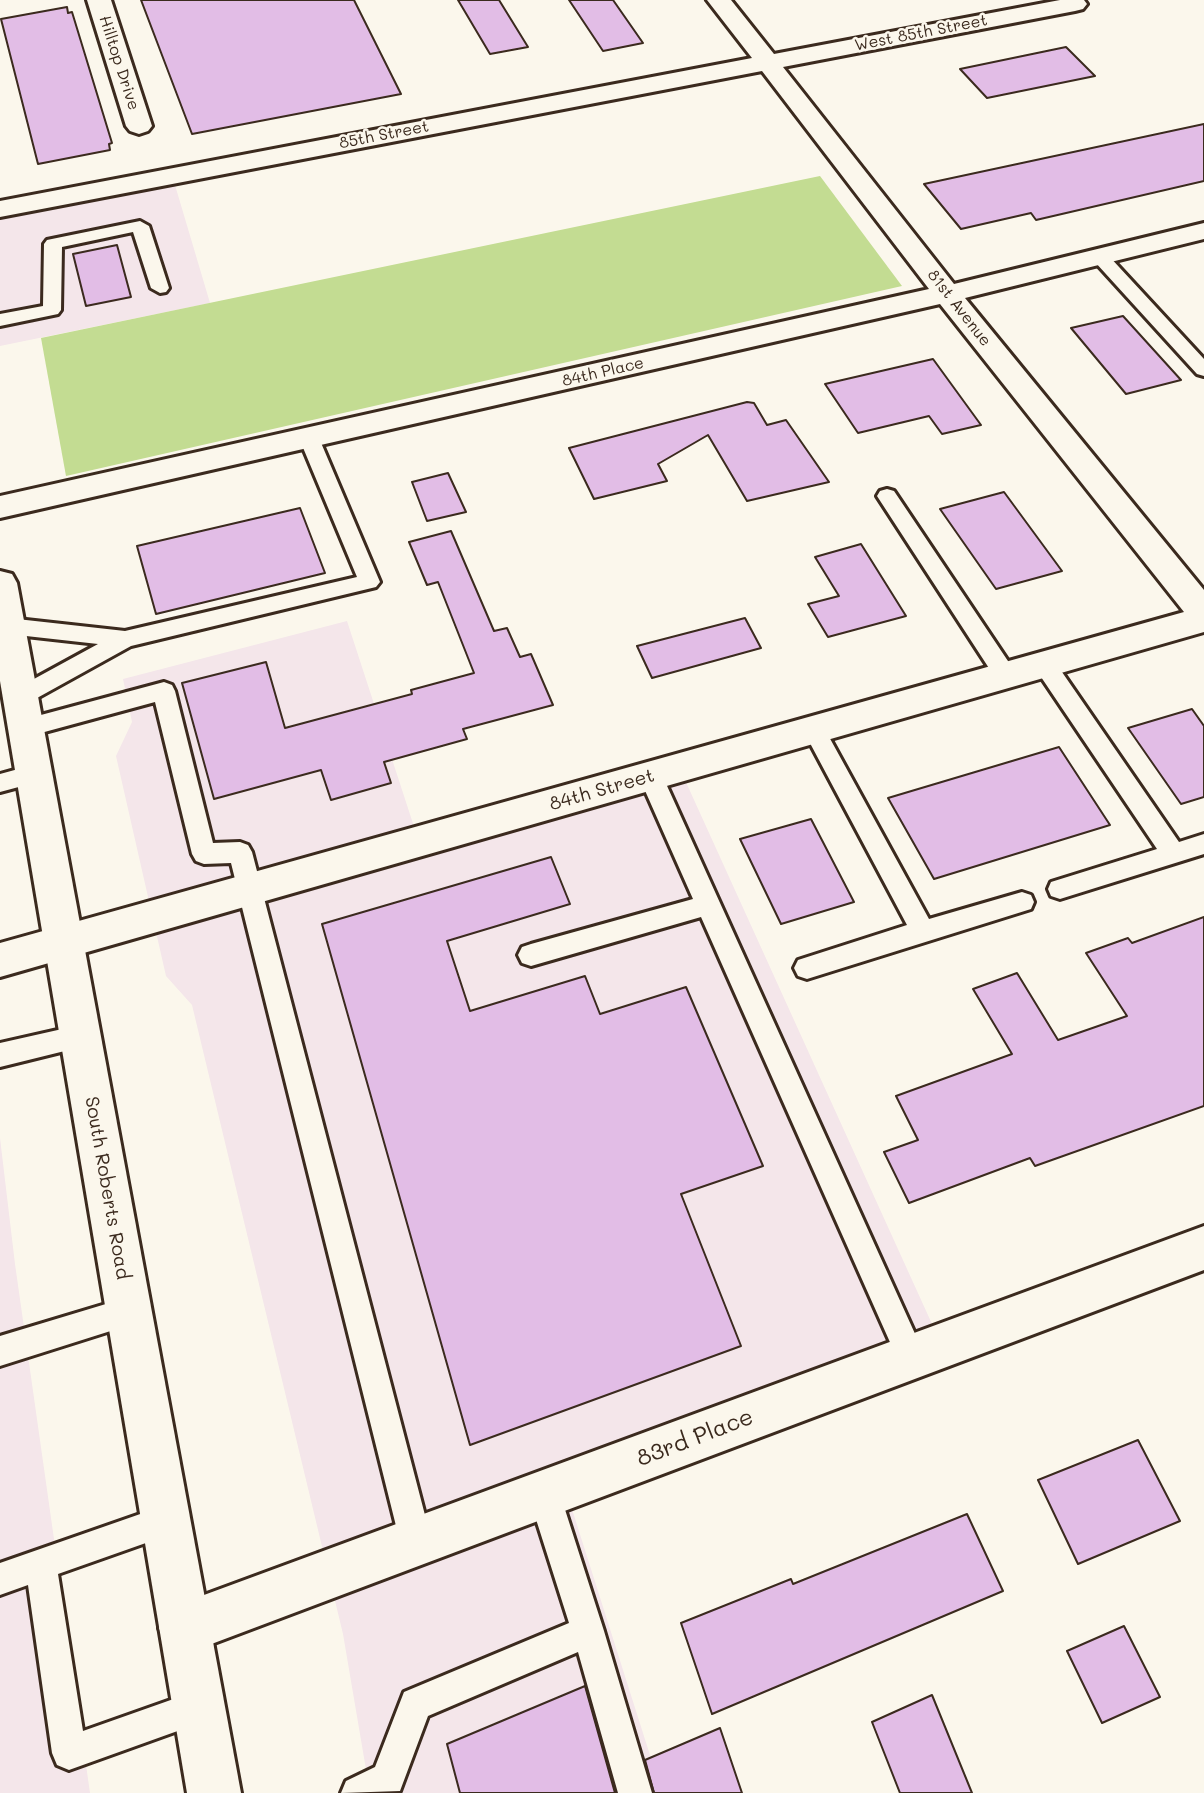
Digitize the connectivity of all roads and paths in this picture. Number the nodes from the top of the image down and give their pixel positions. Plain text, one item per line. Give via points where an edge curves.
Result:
1 (99, 0) edge
2 (719, 0) edge
3 (1074, 4) dead end
4 (768, 61) junction
5 (139, 126) dead end
6 (0, 209) edge
7 (1204, 231) edge
8 (1101, 258) junction
9 (160, 288) dead end
10 (947, 294) junction
11 (0, 320) edge
12 (1204, 370) edge
13 (309, 438) junction
14 (887, 496) dead end
15 (0, 507) edge
16 (0, 583) edge
17 (1204, 613) edge
18 (1204, 619) edge
19 (8, 626) junction
20 (125, 639) junction
21 (1045, 665) junction
22 (1006, 676) junction
23 (23, 712) junction
24 (814, 730) junction
25 (651, 777) junction
26 (17, 778) edge
27 (1204, 844) edge
28 (1174, 854) junction
29 (1060, 889) dead end
30 (250, 890) junction
31 (1022, 902) dead end
32 (708, 905) junction
33 (923, 931) junction
34 (64, 943) junction
35 (531, 955) dead end
36 (0, 960) edge
37 (807, 968) dead end
38 (80, 1037) junction
39 (0, 1055) edge
40 (1204, 1248) edge
41 (129, 1312) junction
42 (0, 1350) edge
43 (911, 1357) junction
44 (544, 1494) junction
45 (166, 1521) junction
46 (416, 1542) junction
47 (41, 1565) junction
48 (0, 1579) edge
49 (185, 1628) junction
50 (588, 1631) junction
51 (199, 1707) junction
52 (214, 1793) edge
53 (358, 1793) edge
54 (635, 1793) edge

1 - 5 street, Hilltop Drive
2 - 4 street, 81st Avenue
3 - 4 street, West 85th Street
4 - 6 street, 85th Street
4 - 10 street, 81st Avenue
7 - 8 street, 84th Place
8 - 10 street, 84th Place
8 - 12 lane
9 - 11 lane via 140,226 53,244 52,310
10 - 13 street, 84th Place
10 - 17 street, 81st Avenue
13 - 15 street, 84th Place
13 - 20 lane via 369,582
14 - 22 lane
16 - 19 street, South Roberts Road
18 - 21 street, 84th Street
19 - 20 lane
19 - 23 street, South Roberts Road
20 - 23 lane
21 - 22 street, 84th Street
21 - 28 lane
22 - 24 street, 84th Street
23 - 26 street, South Roberts Road
23 - 30 lane via 164,691 204,854 240,852
24 - 25 street, 84th Street
24 - 33 lane
25 - 30 street, 84th Street
25 - 32 lane
26 - 34 street, South Roberts Road
27 - 28 lane
28 - 29 lane
30 - 34 street, 84th Street
30 - 46 lane
31 - 33 lane
32 - 35 lane
32 - 43 lane
33 - 37 lane
34 - 36 street, 84th Street
34 - 38 street, South Roberts Road
38 - 39 lane
38 - 41 street, South Roberts Road
40 - 43 street, 83rd Place
41 - 42 lane
41 - 45 street, South Roberts Road
43 - 44 street, 83rd Place
44 - 46 street, 83rd Place
44 - 50 lane
45 - 47 lane
45 - 49 street, South Roberts Road
46 - 49 street, 83rd Place
47 - 48 lane
47 - 51 lane via 69,1753
49 - 51 street, South Roberts Road
50 - 53 lane via 416,1704 388,1779
50 - 54 lane
51 - 52 street, South Roberts Road

